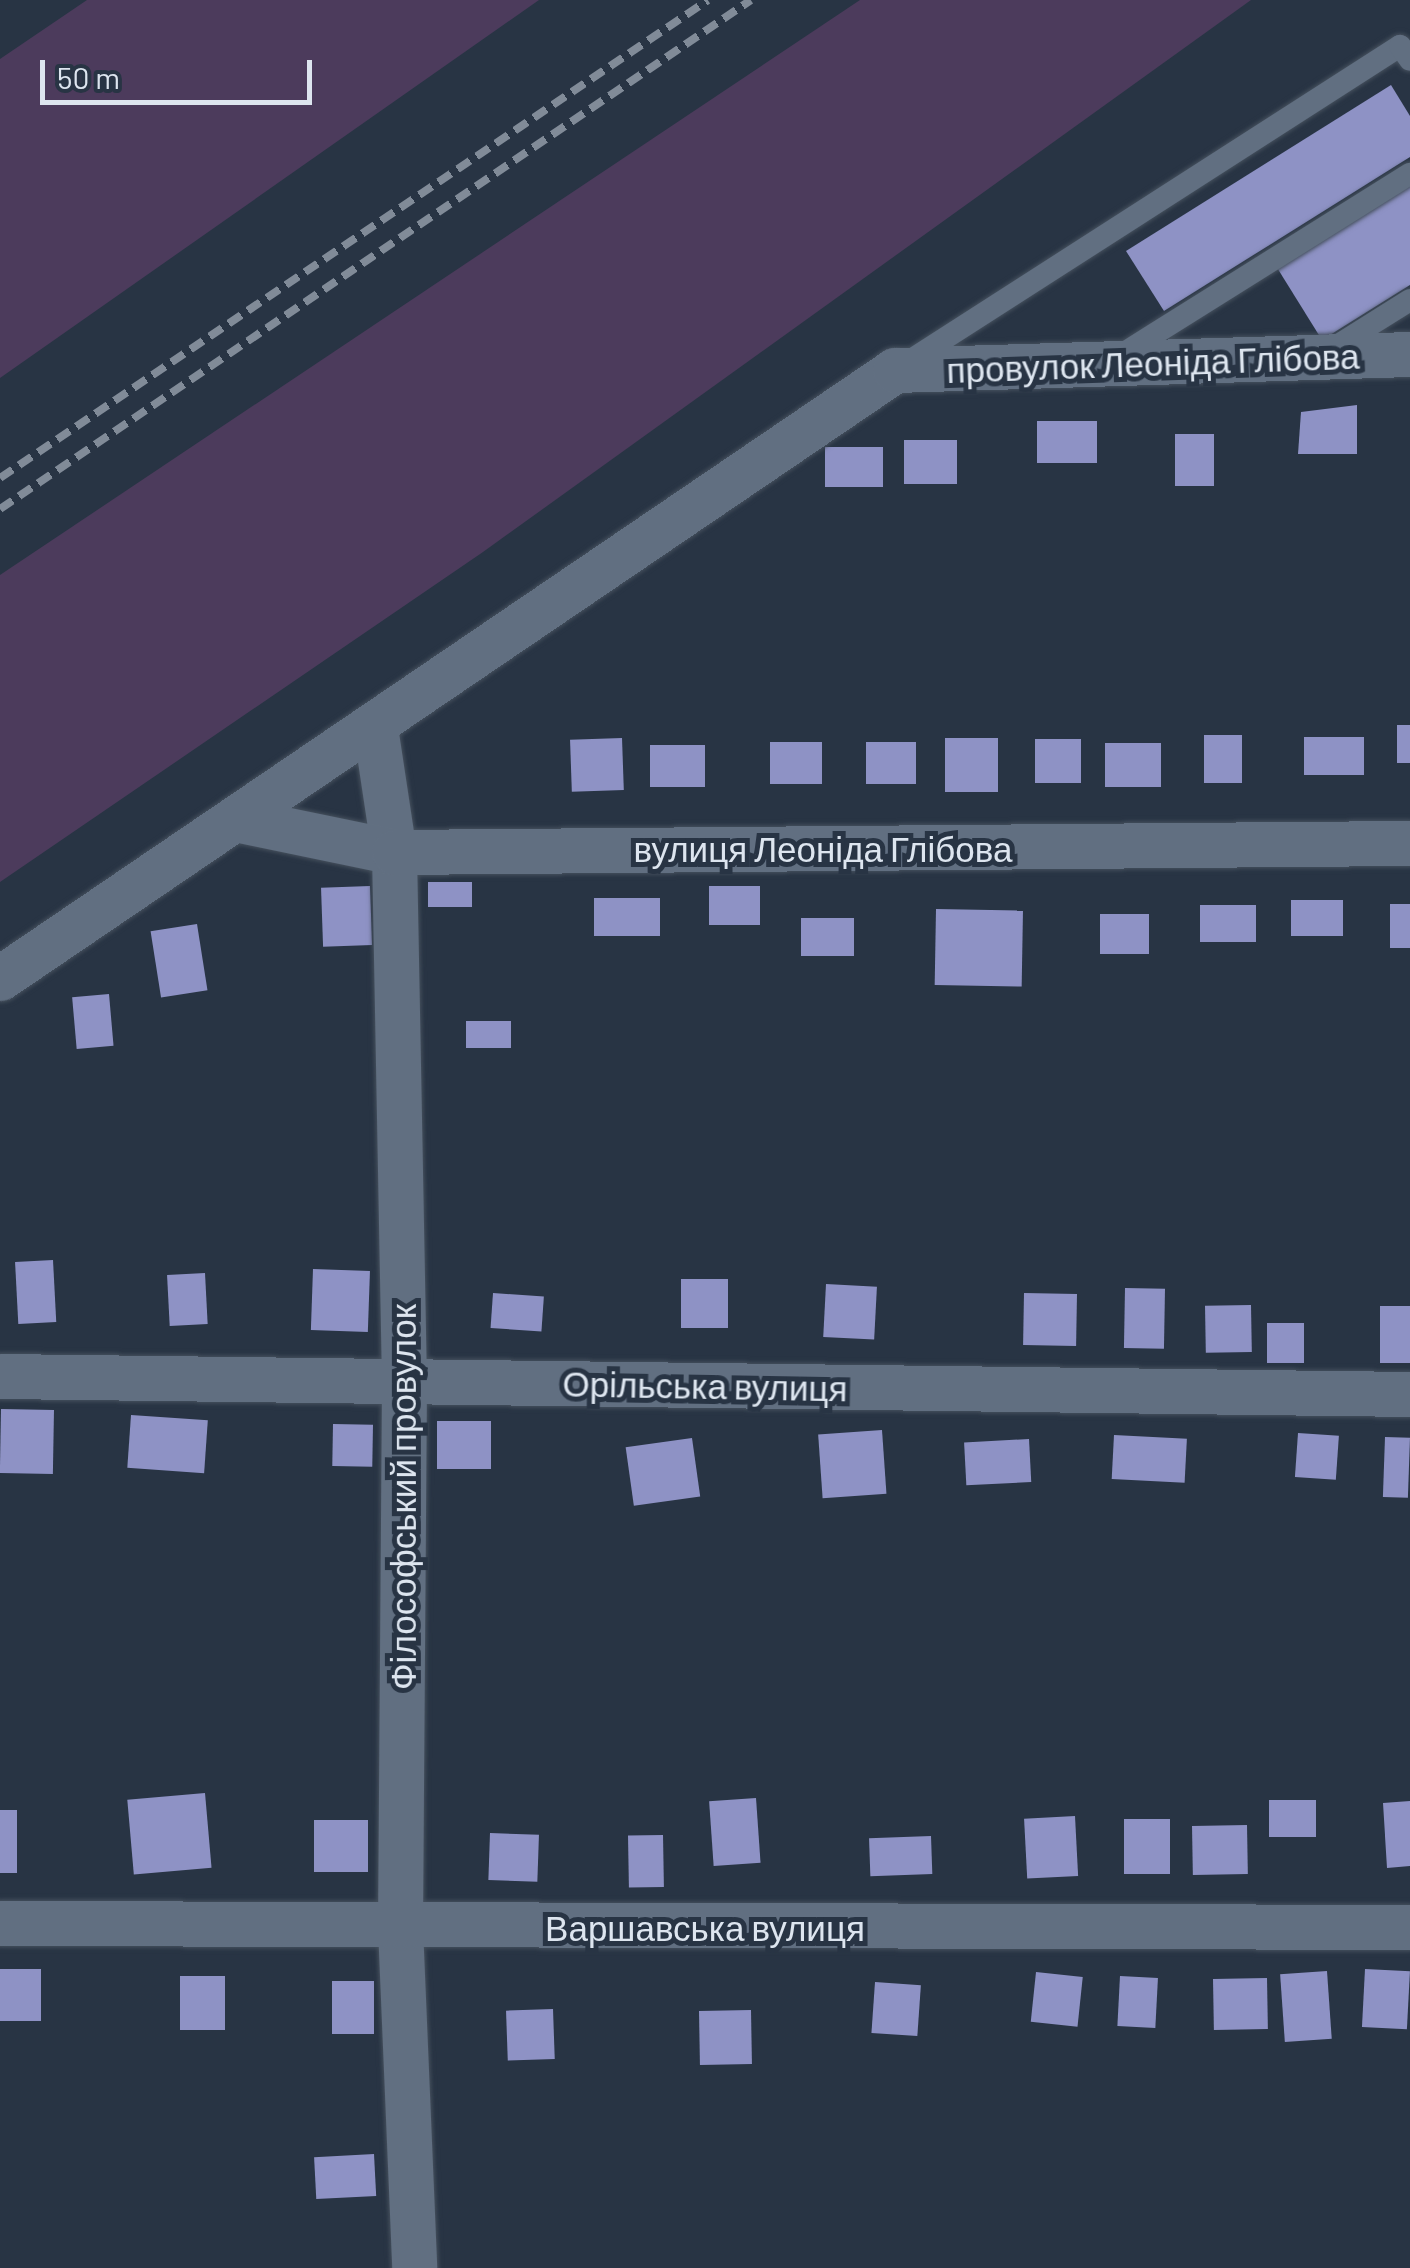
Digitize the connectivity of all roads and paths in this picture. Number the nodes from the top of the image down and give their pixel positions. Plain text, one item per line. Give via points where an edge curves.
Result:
1 (1410, 60) edge
2 (1410, 174) edge
3 (1410, 300) edge
4 (1410, 354) edge
5 (1317, 358) junction
6 (1106, 364) junction
7 (896, 370) junction
8 (375, 726) junction
9 (240, 820) junction
10 (1410, 844) edge
11 (394, 852) junction
12 (0, 978) edge
13 (0, 1376) edge
14 (404, 1382) junction
15 (1410, 1394) edge
16 (0, 1923) edge
17 (400, 1927) junction
18 (1410, 1927) edge
19 (414, 2268) edge

1 - 7 lane via 1400,46
2 - 6 lane
3 - 5 lane
4 - 5 street, провулок Леоніда Глібова
5 - 6 street, провулок Леоніда Глібова
6 - 7 street, провулок Леоніда Глібова
7 - 8 street
8 - 9 street
8 - 11 street, Філософський провулок
9 - 11 street, вулиця Леоніда Глібова
9 - 12 street
10 - 11 street, вулиця Леоніда Глібова
11 - 14 street, Філософський провулок
13 - 14 street, Орільська вулиця
14 - 15 street, Орільська вулиця
14 - 17 street, Філософський провулок
16 - 17 street, Варшавська вулиця
17 - 18 street, Варшавська вулиця
17 - 19 street, Філософський провулок

